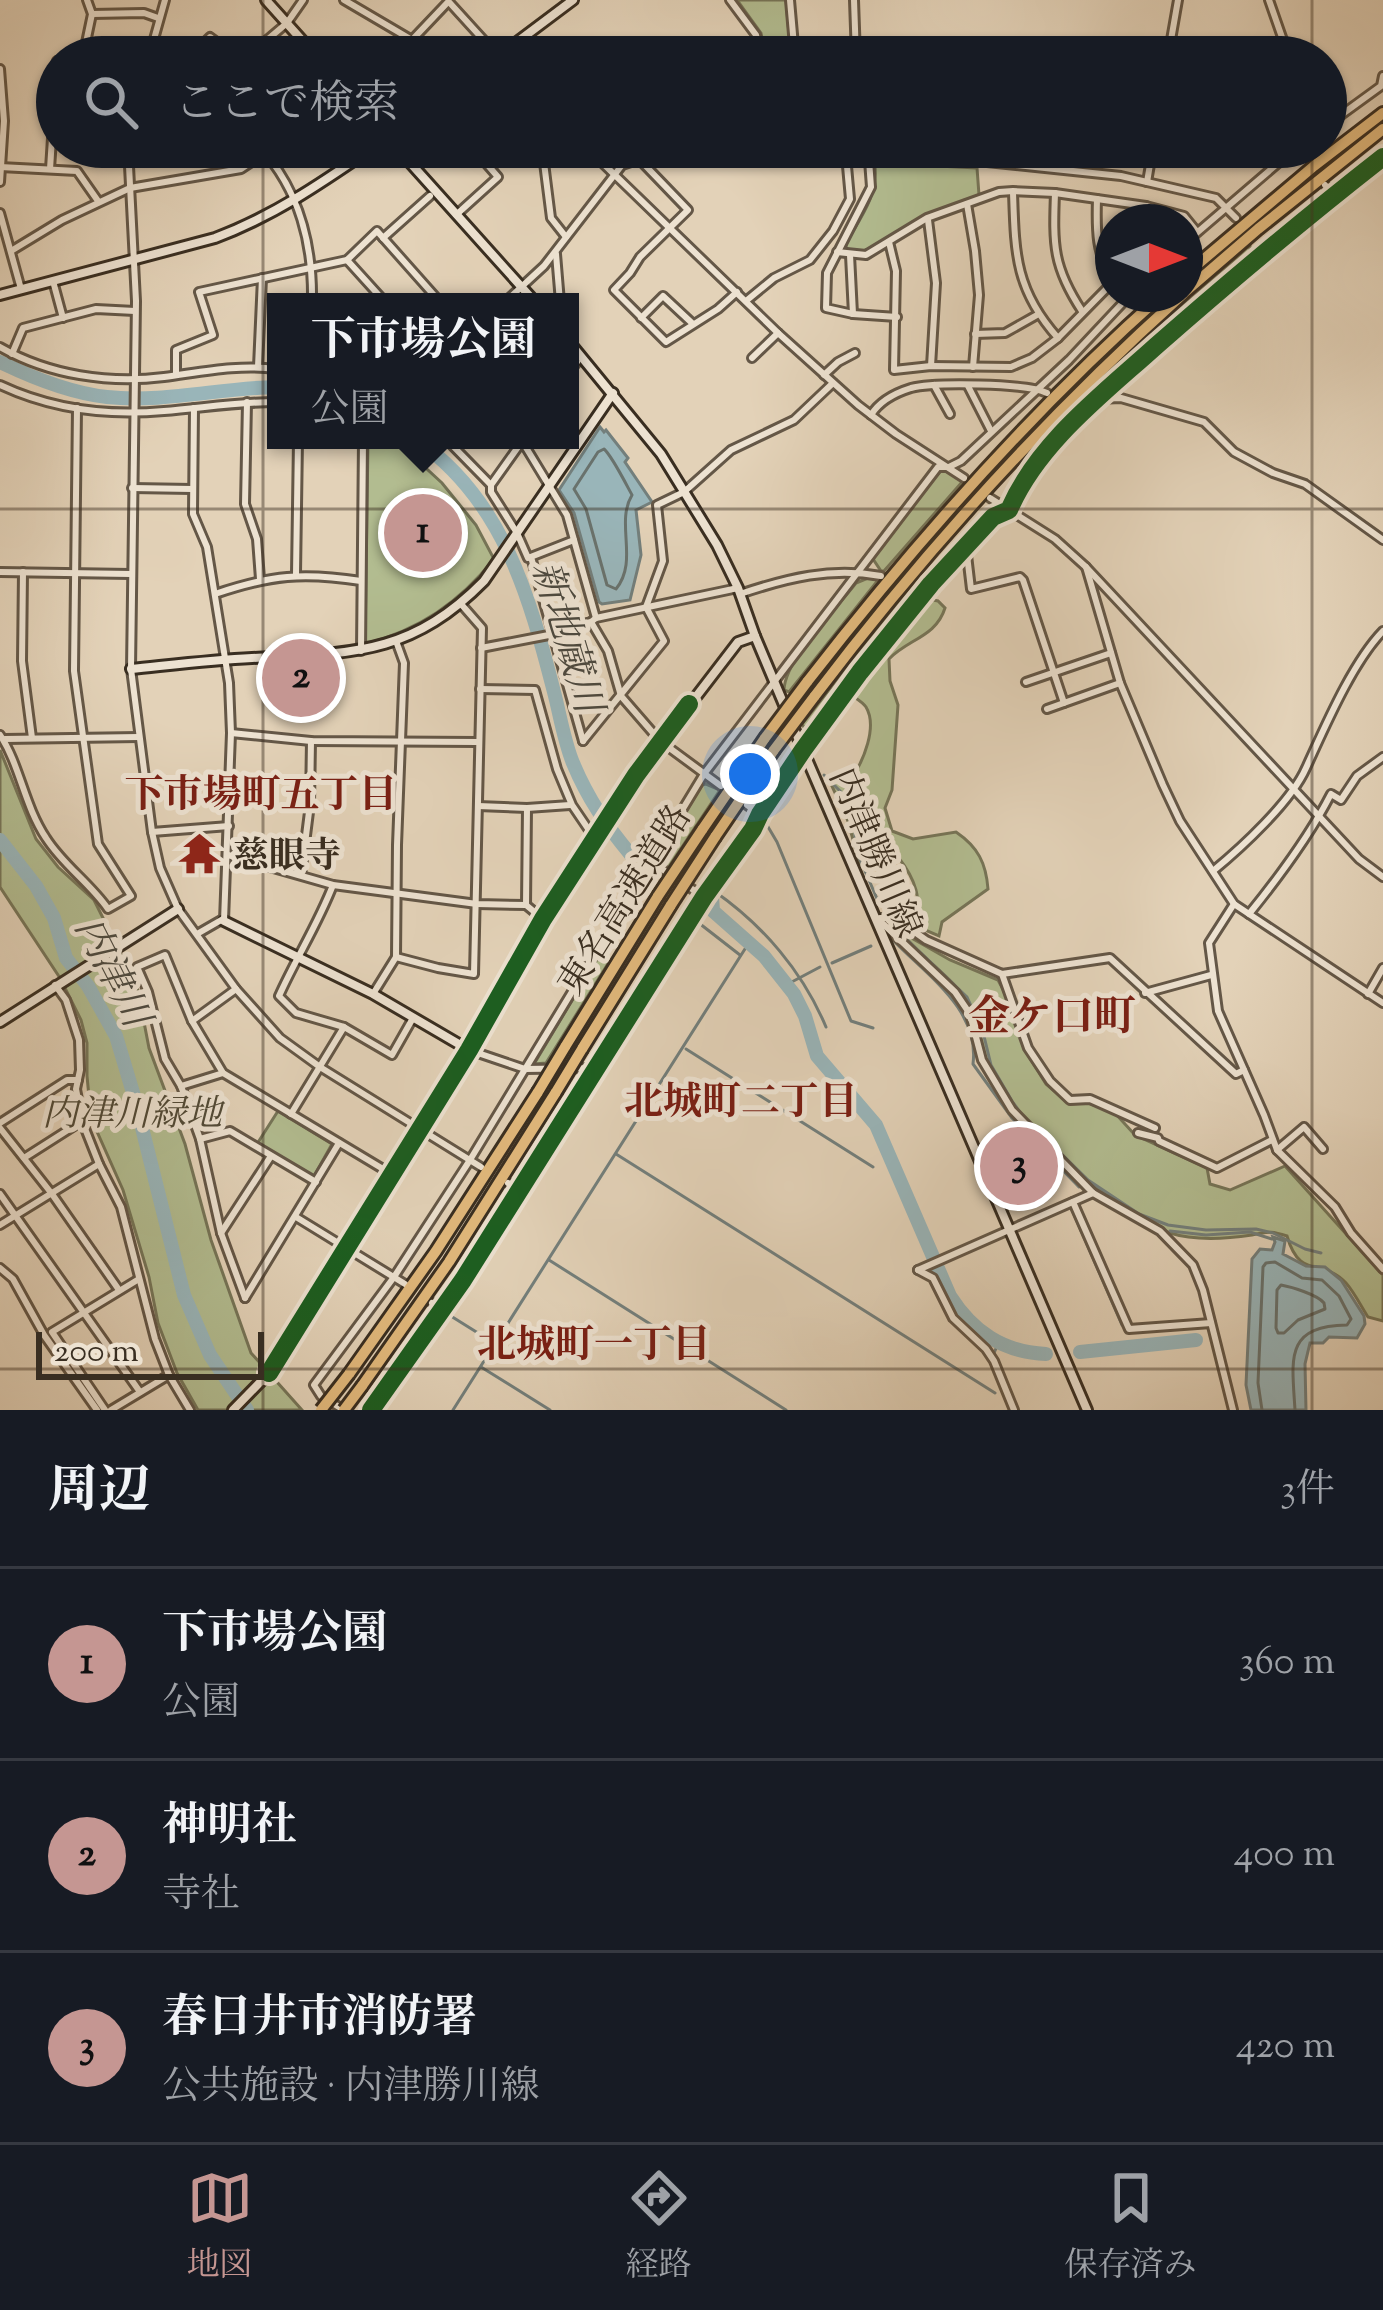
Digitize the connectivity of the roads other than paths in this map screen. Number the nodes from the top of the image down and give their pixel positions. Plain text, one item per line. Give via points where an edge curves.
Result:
1 (87, 0) edge
2 (165, 0) edge
3 (266, 0) edge
4 (303, 0) edge
5 (344, 0) edge
6 (573, 0) edge
7 (730, 0) edge
8 (790, 0) edge
9 (854, 0) edge
10 (1178, 0) edge
11 (1269, 0) edge
12 (447, 1) edge
13 (92, 14) junction
14 (158, 18) junction
15 (287, 23) junction
16 (87, 36) edge
17 (154, 36) edge
18 (272, 36) edge
19 (298, 36) edge
20 (405, 36) edge
21 (416, 36) edge
22 (479, 36) edge
23 (526, 36) edge
24 (756, 36) edge
25 (793, 36) edge
26 (855, 36) edge
27 (1172, 36) edge
28 (1282, 36) edge
29 (0, 68) edge
30 (1383, 76) edge
31 (1347, 112) edge
32 (1383, 113) edge
33 (1383, 129) edge
34 (1347, 141) edge
35 (1347, 158) edge
36 (1383, 158) edge
37 (0, 167) edge
38 (130, 168) edge
39 (242, 168) edge
40 (275, 168) edge
41 (343, 168) edge
42 (415, 168) edge
43 (490, 168) edge
44 (545, 168) edge
45 (607, 168) edge
46 (619, 168) edge
47 (648, 168) edge
48 (847, 168) edge
49 (870, 168) edge
50 (1044, 168) edge
51 (1149, 168) edge
52 (1272, 168) edge
53 (1312, 168) edge
54 (1334, 168) edge
55 (50, 170) joint
56 (613, 174) junction
57 (0, 182) edge
58 (1147, 182) junction
59 (1325, 184) dead end
60 (130, 188) junction
61 (1013, 191) junction
62 (1055, 194) junction
63 (1334, 195) junction
64 (430, 196) dead end
65 (1096, 199) junction
66 (296, 200) junction
67 (98, 201) junction
68 (967, 204) junction
69 (1096, 204) edge
70 (1132, 204) edge
71 (1226, 207) junction
72 (0, 213) edge
73 (456, 215) junction
74 (928, 218) junction
75 (1236, 218) dead end
76 (1203, 227) edge
77 (668, 228) junction
78 (3, 235) edge
79 (566, 237) junction
80 (383, 238) junction
81 (889, 242) junction
82 (1256, 242) dead end
83 (556, 250) junction
84 (11, 251) junction
85 (1264, 251) junction
86 (838, 252) junction
87 (850, 255) junction
88 (133, 260) junction
89 (347, 260) junction
90 (1203, 260) edge
91 (313, 266) junction
92 (1203, 277) edge
93 (262, 278) junction
94 (53, 281) junction
95 (522, 287) junction
96 (21, 289) junction
97 (737, 292) junction
98 (312, 293) edge
99 (374, 293) edge
100 (432, 293) edge
101 (515, 293) edge
102 (527, 293) edge
103 (559, 293) edge
104 (0, 295) edge
105 (1095, 299) edge
106 (746, 301) junction
107 (135, 311) junction
108 (1082, 311) junction
109 (1114, 312) edge
110 (1144, 312) edge
111 (1163, 312) edge
112 (853, 314) junction
113 (1037, 315) junction
114 (897, 317) junction
115 (63, 318) junction
116 (641, 318) junction
117 (693, 324) junction
118 (778, 334) junction
119 (975, 334) junction
120 (1058, 338) junction
121 (0, 347) edge
122 (579, 353) edge
123 (855, 353) dead end
124 (12, 354) junction
125 (752, 358) dead end
126 (932, 366) junction
127 (258, 367) junction
128 (973, 367) junction
129 (267, 368) edge
130 (176, 375) junction
131 (824, 375) junction
132 (134, 382) junction
133 (833, 383) junction
134 (934, 385) junction
135 (0, 386) edge
136 (968, 386) junction
137 (1038, 388) junction
138 (613, 393) junction
139 (1047, 393) dead end
140 (1097, 398) junction
141 (247, 402) junction
142 (267, 403) edge
143 (194, 407) junction
144 (77, 408) junction
145 (133, 411) junction
146 (950, 414) dead end
147 (871, 415) junction
148 (992, 432) junction
149 (579, 441) edge
150 (298, 449) edge
151 (363, 449) edge
152 (458, 449) edge
153 (517, 449) edge
154 (528, 449) edge
155 (573, 449) edge
156 (949, 467) junction
157 (964, 478) dead end
158 (491, 485) junction
159 (548, 485) junction
160 (132, 488) junction
161 (192, 489) junction
162 (684, 492) junction
163 (990, 498) dead end
164 (1009, 509) junction
165 (516, 534) junction
166 (574, 540) junction
167 (1383, 540) edge
168 (962, 550) junction
169 (530, 557) junction
170 (1087, 567) junction
171 (0, 572) edge
172 (22, 572) junction
173 (76, 572) junction
174 (860, 572) junction
175 (131, 574) junction
176 (296, 575) junction
177 (881, 576) dead end
178 (260, 579) junction
179 (362, 581) junction
180 (916, 582) dead end
181 (931, 584) junction
182 (739, 591) junction
183 (215, 594) junction
184 (461, 604) junction
185 (646, 608) junction
186 (594, 620) junction
187 (1383, 631) edge
188 (553, 633) junction
189 (755, 636) junction
190 (397, 641) junction
191 (481, 649) junction
192 (361, 651) junction
193 (1111, 652) junction
194 (224, 660) junction
195 (130, 669) junction
196 (1053, 672) junction
197 (1025, 682) dead end
198 (775, 683) junction
199 (1120, 683) junction
200 (480, 689) junction
201 (621, 696) junction
202 (1064, 703) junction
203 (1047, 709) dead end
204 (231, 733) junction
205 (139, 736) junction
206 (2, 737) edge
207 (32, 738) junction
208 (83, 738) junction
209 (311, 741) junction
210 (402, 741) junction
211 (660, 741) junction
212 (478, 742) junction
213 (803, 750) junction
214 (1383, 757) edge
215 (704, 774) junction
216 (721, 787) dead end
217 (1294, 789) junction
218 (572, 805) junction
219 (478, 806) junction
220 (747, 806) dead end
221 (527, 808) junction
222 (760, 814) junction
223 (1320, 816) junction
224 (229, 826) junction
225 (152, 832) junction
226 (596, 837) junction
227 (227, 855) junction
228 (650, 861) junction
229 (1213, 871) junction
230 (301, 875) junction
231 (1383, 877) edge
232 (333, 886) junction
233 (396, 893) junction
234 (704, 897) junction
235 (476, 904) junction
236 (1234, 904) junction
237 (526, 905) junction
238 (178, 908) junction
239 (1248, 914) junction
240 (877, 918) junction
241 (543, 919) junction
242 (223, 920) junction
243 (197, 934) junction
244 (396, 956) junction
245 (297, 957) junction
246 (1383, 968) edge
247 (1002, 974) junction
248 (1211, 975) junction
249 (58, 984) junction
250 (236, 989) junction
251 (1145, 993) junction
252 (373, 994) junction
253 (1368, 994) junction
254 (1383, 1003) edge
255 (413, 1018) junction
256 (191, 1021) junction
257 (0, 1022) edge
258 (344, 1028) junction
259 (469, 1050) junction
260 (320, 1067) junction
261 (596, 1068) junction
262 (525, 1069) junction
263 (1244, 1070) junction
264 (223, 1073) junction
265 (78, 1080) junction
266 (181, 1086) junction
267 (292, 1114) junction
268 (82, 1121) junction
269 (0, 1125) edge
270 (1155, 1128) dead end
271 (421, 1129) junction
272 (1138, 1132) dead end
273 (200, 1139) junction
274 (1272, 1141) junction
275 (339, 1144) junction
276 (1323, 1149) dead end
277 (1277, 1150) junction
278 (271, 1156) junction
279 (24, 1158) junction
280 (470, 1160) junction
281 (98, 1164) junction
282 (482, 1167) dead end
283 (393, 1174) junction
284 (316, 1182) junction
285 (508, 1184) dead end
286 (519, 1191) junction
287 (1094, 1193) junction
288 (0, 1194) edge
289 (52, 1194) junction
290 (1073, 1202) junction
291 (16, 1215) junction
292 (295, 1217) junction
293 (0, 1225) edge
294 (1009, 1230) junction
295 (221, 1233) junction
296 (345, 1247) junction
297 (0, 1268) edge
298 (1383, 1269) edge
299 (394, 1277) junction
300 (139, 1280) junction
301 (405, 1284) dead end
302 (119, 1290) junction
303 (432, 1303) dead end
304 (442, 1310) junction
305 (84, 1312) junction
306 (1211, 1323) junction
307 (169, 1375) junction
308 (140, 1392) junction
309 (104, 1410) edge
310 (190, 1410) edge
311 (233, 1410) edge
312 (321, 1410) edge
313 (344, 1410) edge
314 (370, 1410) edge
315 (1014, 1410) edge
316 (1087, 1410) edge
317 (1233, 1410) edge

1 - 13 street
2 - 14 street
3 - 15 street
4 - 15 street
5 - 20 street
6 - 23 street
7 - 24 street
8 - 25 street
9 - 26 street
10 - 27 street
11 - 28 street
12 - 21 street
12 - 22 street
13 - 14 street
13 - 16 street
14 - 17 street
15 - 18 street
15 - 19 street
29 - 37 street
30 - 31 street
32 - 34 highway
33 - 35 highway, 東名高速道路
36 - 63 street
37 - 55 street
37 - 57 street
38 - 60 street
39 - 60 street
40 - 66 street
41 - 66 street
42 - 73 street
43 - 73 street via 497,177
44 - 79 street via 551,218
45 - 56 street
46 - 56 street
47 - 77 street via 688,210
48 - 106 street via 850,200 833,231 810,260
49 - 86 street via 871,187
50 - 58 street
51 - 58 street
52 - 71 street
53 - 90 highway
54 - 92 highway, 東名高速道路
55 - 67 street via 77,171
56 - 77 street
56 - 79 street
58 - 71 street via 1216,197
59 - 63 street
60 - 67 street
60 - 88 street
61 - 62 street
61 - 68 street
61 - 113 street via 1015,250
62 - 65 street
62 - 108 street via 1053,242
63 - 85 street
64 - 80 street
65 - 69 street
65 - 70 street
66 - 88 street via 215,238
66 - 91 street
67 - 84 street
68 - 74 street
68 - 119 street via 979,295
71 - 75 street
71 - 76 street
72 - 78 street
73 - 95 street
74 - 81 street
74 - 126 street via 936,283
77 - 97 street
77 - 116 street via 614,290
78 - 84 street
79 - 83 street
80 - 89 street via 377,231
80 - 100 street
81 - 87 street
81 - 114 street
82 - 85 street
83 - 95 street
83 - 103 street
84 - 96 street
85 - 140 street
86 - 87 street
86 - 112 street via 827,273 826,308
87 - 112 street
88 - 94 street
88 - 107 street
89 - 91 street
89 - 99 street
91 - 93 street
91 - 98 street
93 - 127 street
93 - 130 street via 199,292 213,335 176,350
94 - 96 street
94 - 115 street
95 - 101 street
95 - 102 street
96 - 104 street
97 - 106 street
97 - 117 street
105 - 108 street
106 - 118 street
107 - 115 street
107 - 132 street
108 - 120 street
109 - 137 street
110 - 312 highway, 東名高速道路, bridge via 968,488 807,682 658,896 436,1251
111 - 313 highway, 東名高速道路, bridge via 980,496 774,750 449,1262
112 - 114 street
113 - 119 street via 1005,333
113 - 120 street
114 - 126 street via 894,370
115 - 124 street via 23,328
116 - 117 street via 666,342
116 - 117 street via 663,296
118 - 125 street
118 - 131 street
119 - 128 street
120 - 128 street via 1011,367
121 - 124 street
122 - 138 street, 内津勝川線
123 - 131 street
124 - 132 street
126 - 128 street
127 - 129 street
127 - 130 street
130 - 132 street
131 - 133 street
132 - 145 street
133 - 147 street
133 - 162 street via 794,420 731,450
134 - 136 street
134 - 146 street
134 - 147 street via 889,398
135 - 144 street
136 - 137 street
136 - 148 street
137 - 139 street
137 - 148 street
138 - 149 street
138 - 162 street, 内津勝川線
140 - 164 street via 1077,410
140 - 167 street via 1204,422 1234,452 1305,484
141 - 142 street
141 - 143 street
141 - 178 street via 245,504
143 - 145 street
143 - 161 street
144 - 145 street
144 - 173 street
145 - 160 street
147 - 156 street
148 - 156 street
150 - 176 street
151 - 179 street
152 - 158 street
153 - 158 street
154 - 159 street
155 - 159 street
156 - 157 street
156 - 174 street via 938,467
158 - 165 street
159 - 165 street
159 - 166 street
160 - 161 street
160 - 175 street
161 - 183 street
162 - 182 street, 内津勝川線
162 - 185 street via 657,506 663,561
163 - 164 street
164 - 168 street
164 - 170 street
165 - 169 street
165 - 184 street
166 - 169 street
166 - 186 street
168 - 181 street
168 - 196 street via 971,589 1023,580
169 - 188 street
170 - 193 street
170 - 217 street
171 - 172 street
172 - 173 street
172 - 207 street
173 - 175 street
173 - 208 street via 74,670
174 - 177 street
174 - 182 street
174 - 198 street
175 - 195 street
176 - 178 street
176 - 179 street
178 - 183 street
179 - 192 street
180 - 181 street
181 - 213 street
182 - 185 street
182 - 189 street, 内津勝川線
183 - 194 street
184 - 190 street
184 - 191 street via 482,628
185 - 186 street
185 - 201 street via 664,640
186 - 188 street
186 - 201 street
187 - 217 street
188 - 191 street
188 - 201 street via 583,741
189 - 198 street, 内津勝川線
189 - 211 street via 738,642
190 - 192 street
190 - 210 street
191 - 200 street
192 - 194 street
193 - 196 street
193 - 199 street
194 - 195 street
194 - 204 street
195 - 205 street
196 - 197 street
196 - 202 street
198 - 213 street, 内津勝川線
198 - 215 street
199 - 202 street
199 - 229 street via 1180,821
200 - 212 street
200 - 218 street via 535,690
201 - 211 street
202 - 203 street
204 - 209 street
204 - 224 street
205 - 208 street
205 - 225 street
206 - 207 street
206 - 208 street via 45,837 108,909 131,896 98,844
207 - 208 street
209 - 210 street
209 - 230 street
210 - 212 street
210 - 233 street
211 - 215 street
211 - 226 street
212 - 219 street
213 - 222 street
213 - 240 street, 内津勝川線
214 - 223 street via 1341,800 1331,794
215 - 216 street
215 - 228 street
217 - 223 street
217 - 229 street
218 - 221 street
218 - 226 street
219 - 221 street
219 - 235 street
220 - 222 street
221 - 237 street
222 - 234 street
223 - 231 street
223 - 239 street
224 - 225 street
224 - 227 street
225 - 238 street
226 - 241 street
227 - 230 street
227 - 242 street
228 - 234 street
228 - 262 street
229 - 236 street
230 - 232 street
232 - 233 street
232 - 245 street
233 - 235 street
233 - 244 street
234 - 261 street
235 - 237 street
235 - 244 street via 474,974
236 - 239 street
236 - 248 street via 1209,943
237 - 241 street
238 - 243 street
238 - 249 street
239 - 253 street
240 - 247 street via 895,918
240 - 287 street via 955,992 1012,1109
240 - 294 street, 内津勝川線
241 - 259 street
242 - 243 street
242 - 245 street
243 - 250 street
244 - 252 street
245 - 252 street
245 - 258 street via 279,996 296,1013
246 - 253 street
247 - 251 street via 1105,957
247 - 270 street via 1028,1048 1050,1082 1070,1100 1090,1100
248 - 251 street
248 - 263 street
249 - 257 street
249 - 265 street via 79,1040
250 - 256 street
250 - 260 street
251 - 263 street via 1236,1074
252 - 255 street
253 - 254 street
255 - 258 street via 392,1055
255 - 259 street
256 - 264 street
256 - 266 street via 165,956 137,967
258 - 260 street
259 - 262 street
259 - 271 street
260 - 267 street
260 - 271 street
261 - 262 street
261 - 286 street
262 - 280 street
263 - 274 street
264 - 266 street
264 - 267 street
265 - 268 street
265 - 269 street
266 - 273 street
267 - 275 street
268 - 279 street
268 - 281 street
269 - 279 street
271 - 280 street
271 - 283 street
272 - 274 street via 1212,1168
273 - 278 street via 230,1131
273 - 295 street
274 - 277 street
275 - 283 street
275 - 284 street
276 - 277 street via 1304,1127
277 - 298 street
278 - 284 street
278 - 295 street
279 - 289 street
280 - 282 street
280 - 299 street
281 - 289 street
281 - 300 street via 121,1207
283 - 296 street
284 - 292 street
285 - 286 street
286 - 304 street
287 - 290 street
287 - 306 street via 1175,1245 1193,1265
288 - 291 street
289 - 291 street
289 - 302 street
290 - 294 street
290 - 306 street via 1129,1329
291 - 293 street
291 - 305 street
292 - 295 street via 244,1298
292 - 296 street
294 - 315 street via 918,1270 986,1348
294 - 316 street, 内津勝川線
296 - 299 street
296 - 311 street via 264,1380
297 - 309 street
299 - 301 street
299 - 313 street via 314,1385
300 - 302 street
300 - 307 street
302 - 305 street
303 - 304 street
304 - 314 street
305 - 308 street
305 - 309 street via 52,1332
306 - 317 street
307 - 308 street
307 - 310 street
308 - 309 street

